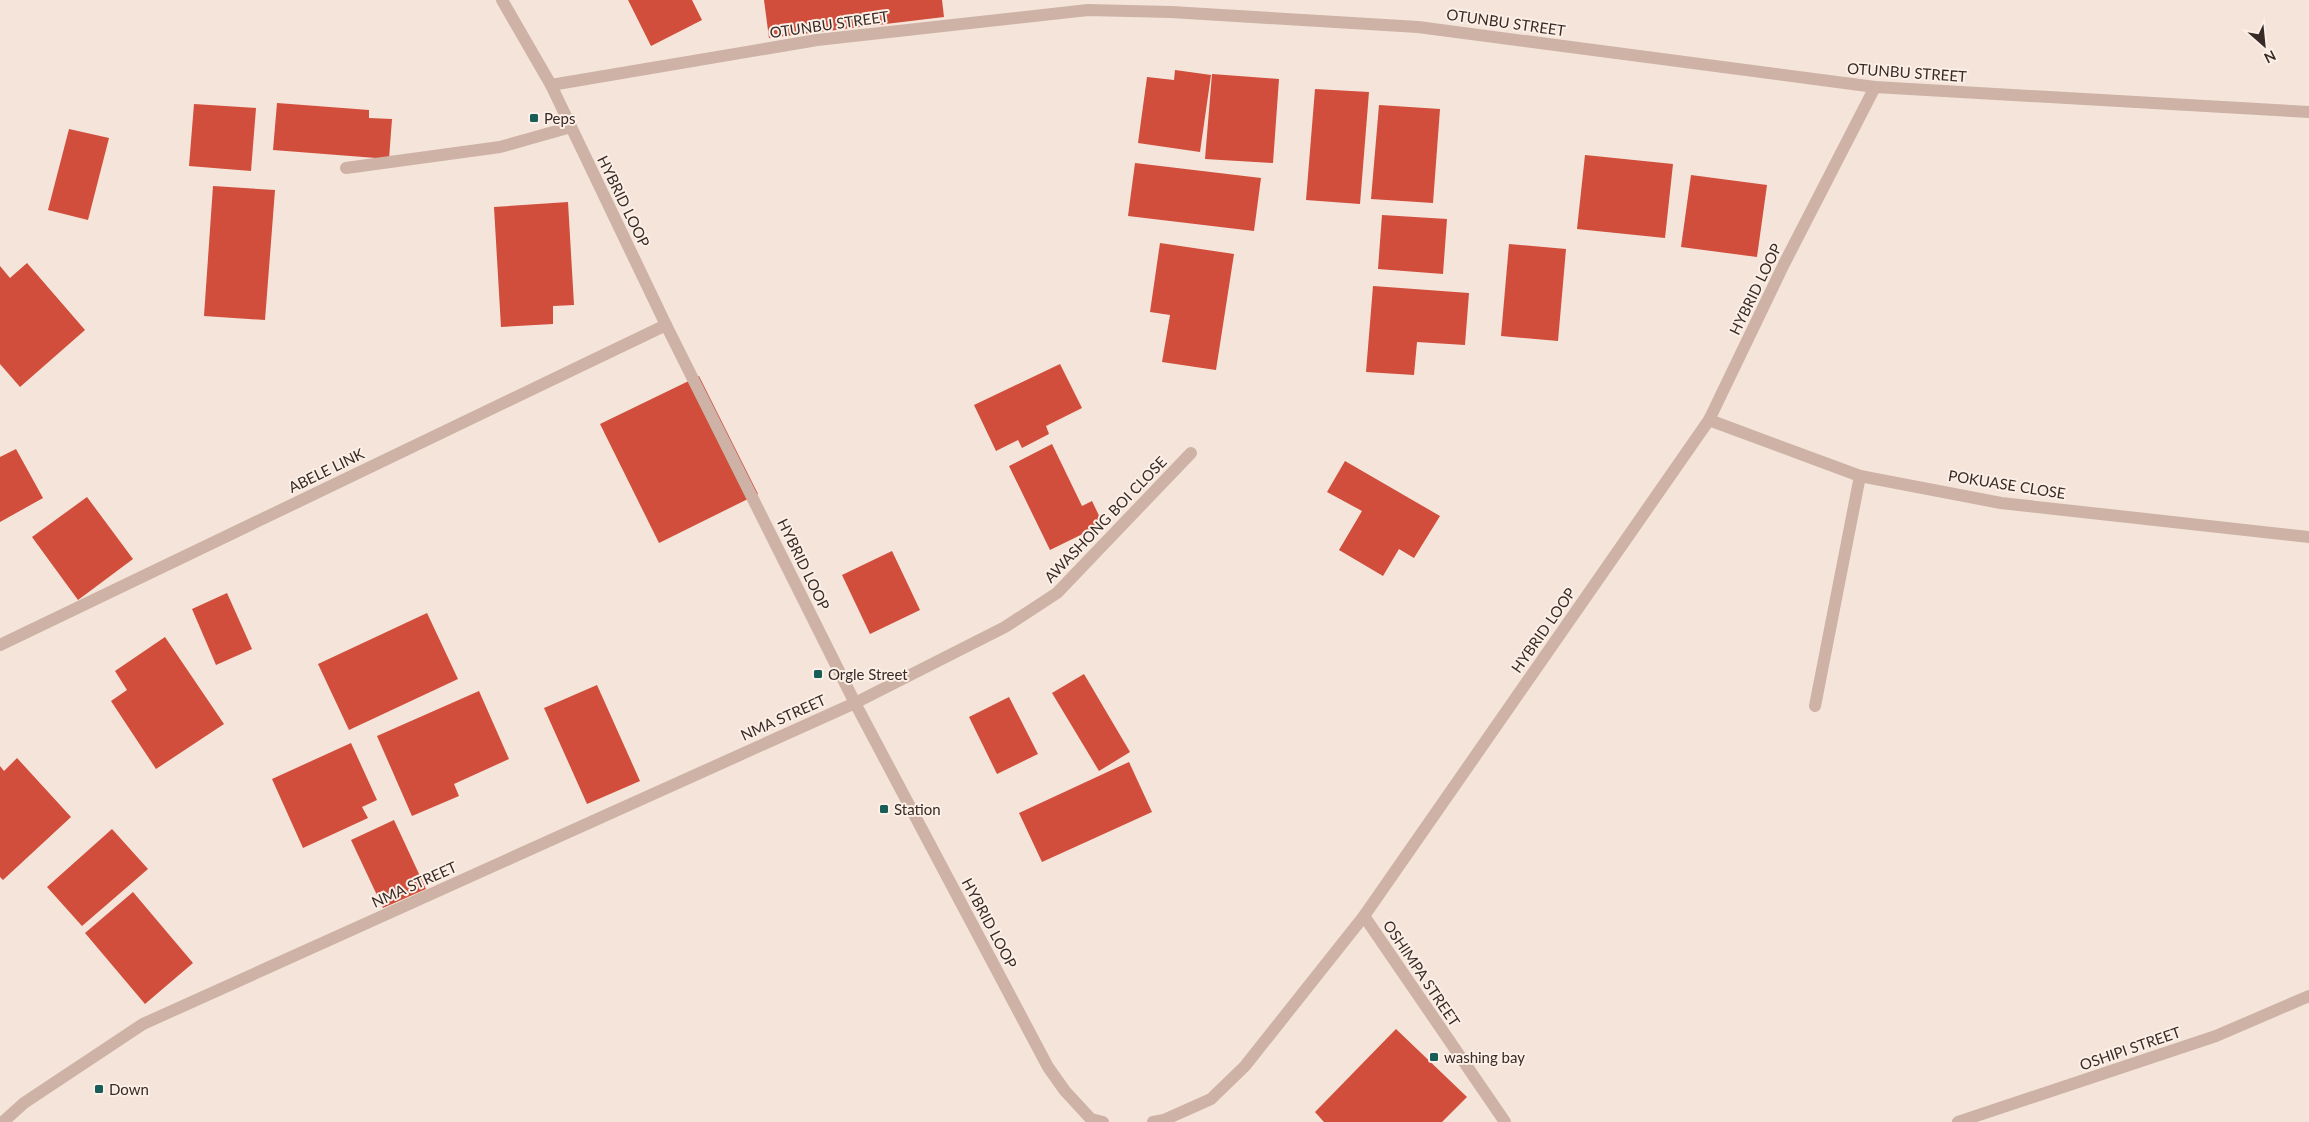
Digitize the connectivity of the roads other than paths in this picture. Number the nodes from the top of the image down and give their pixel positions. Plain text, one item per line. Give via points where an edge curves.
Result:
1 (502, 0) edge
2 (550, 85) junction
3 (1875, 87) junction
4 (2309, 112) edge
5 (571, 127) junction
6 (346, 168) dead end
7 (666, 325) junction
8 (1709, 420) junction
9 (1191, 453) dead end
10 (1860, 476) junction
11 (2309, 537) edge
12 (0, 645) edge
13 (855, 703) junction
14 (1815, 706) dead end
15 (1364, 916) junction
16 (2309, 996) edge
17 (1979, 1118) edge
18 (3, 1122) edge
19 (1103, 1122) edge
20 (1153, 1122) edge
21 (1505, 1122) edge
22 (1958, 1122) edge

1 - 2 street, HYBRID LOOP
2 - 3 street, OTUNBU STREET via 817,40 1088,10 1418,27
2 - 5 street, HYBRID LOOP
3 - 4 street, OTUNBU STREET
3 - 8 street, HYBRID LOOP
5 - 6 street via 500,147
5 - 7 street, HYBRID LOOP
7 - 12 street, ABELE LINK
7 - 13 street, HYBRID LOOP
8 - 10 street, POKUASE CLOSE
8 - 15 street, HYBRID LOOP
9 - 13 street, AWASHONG BOI CLOSE via 1057,594 1004,627
10 - 11 street, POKUASE CLOSE via 2001,503
10 - 14 street
13 - 18 street, NMA STREET via 143,1024 24,1103
13 - 19 street, HYBRID LOOP via 1048,1067 1091,1119
15 - 20 street, HYBRID LOOP via 1245,1066 1211,1099
15 - 21 street, OSHIMPA STREET
16 - 17 street, OSHIPI STREET via 2216,1036
17 - 22 street, OSHIPI STREET

